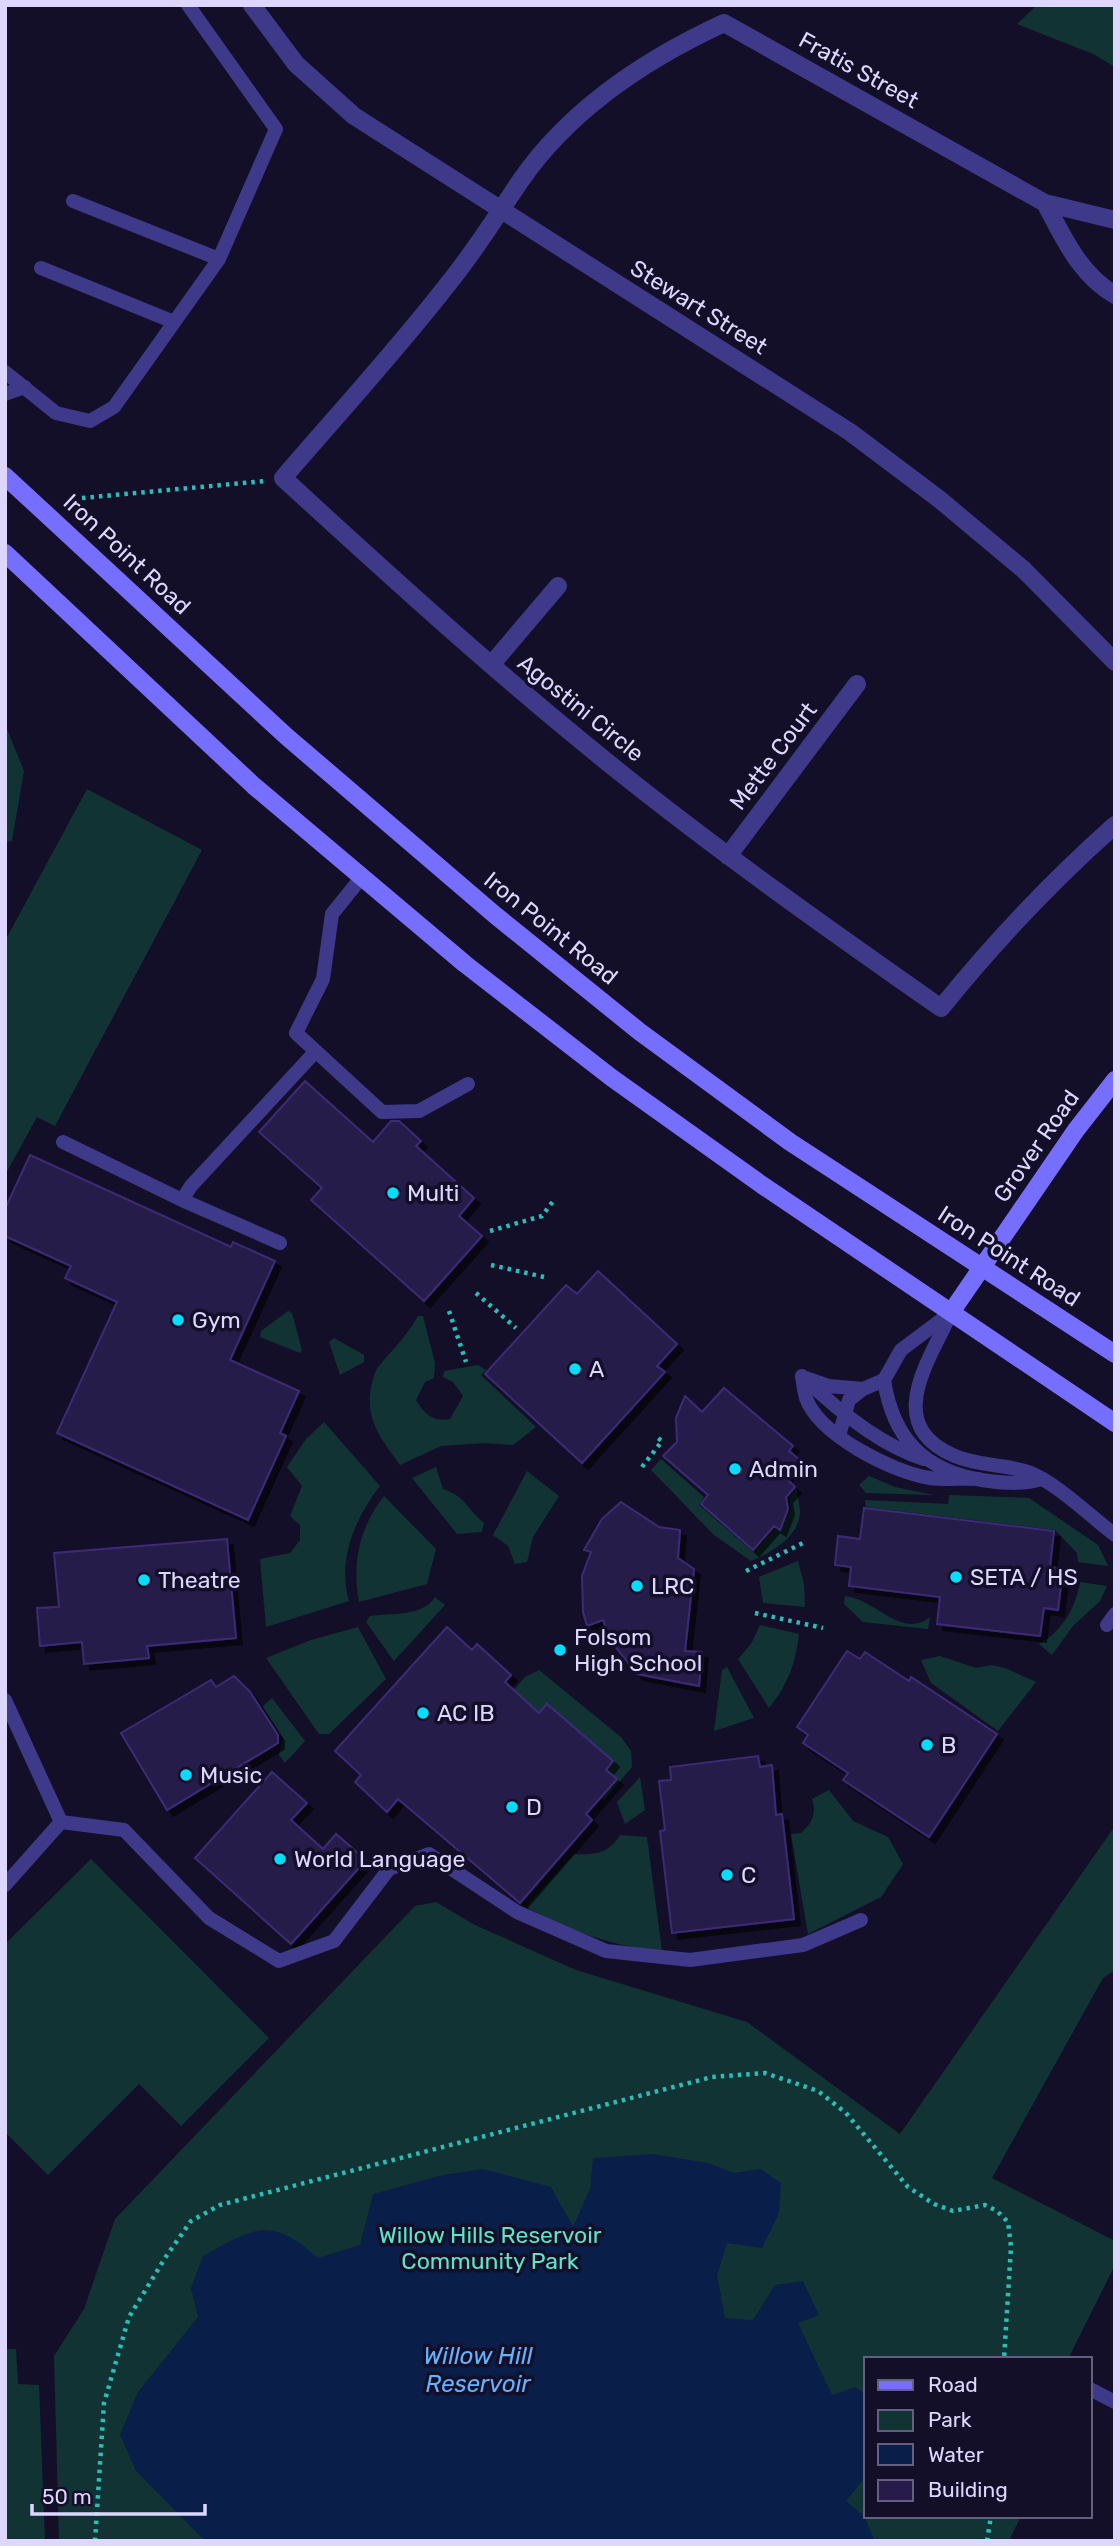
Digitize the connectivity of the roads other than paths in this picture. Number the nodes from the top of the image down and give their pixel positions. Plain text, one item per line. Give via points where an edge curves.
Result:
1 (188, 5) edge
2 (252, 5) edge
3 (73, 201) dead end
4 (1045, 203) junction
5 (501, 210) junction
6 (1115, 220) edge
7 (219, 259) junction
8 (41, 268) dead end
9 (1115, 295) edge
10 (174, 322) junction
11 (5, 372) edge
12 (25, 387) junction
13 (5, 394) edge
14 (5, 476) edge
15 (5, 553) edge
16 (558, 586) dead end
17 (1115, 662) edge
18 (491, 665) junction
19 (857, 684) dead end
20 (1115, 825) edge
21 (729, 856) junction
22 (361, 878) junction
23 (316, 1051) junction
24 (1115, 1080) edge
25 (468, 1084) dead end
26 (63, 1142) dead end
27 (182, 1200) junction
28 (280, 1243) dead end
29 (981, 1267) junction
30 (952, 1311) junction
31 (1115, 1354) edge
32 (802, 1376) junction
33 (884, 1380) junction
34 (863, 1389) junction
35 (843, 1412) junction
36 (1115, 1423) edge
37 (839, 1436) junction
38 (925, 1459) junction
39 (979, 1479) junction
40 (1041, 1479) junction
41 (1115, 1535) edge
42 (5, 1700) edge
43 (61, 1822) junction
44 (5, 1885) edge
45 (861, 1920) dead end
46 (1092, 2390) edge
47 (1115, 2402) edge

1 - 7 lane via 276,130
2 - 5 street, Stewart Street via 296,64 323,91 354,116
3 - 7 lane
4 - 5 street, Fratis Street via 724,23 643,65 603,94 554,141
4 - 6 street, Fratis Street
4 - 9 street via 1094,283
5 - 17 street, Stewart Street via 850,432 1024,570
5 - 18 street, Agostini Circle via 448,284 283,478
7 - 10 lane
8 - 10 lane
10 - 12 lane via 114,407 90,421 56,412
11 - 12 lane
12 - 13 lane
14 - 29 main road, Iron Point Road via 286,736 547,957 779,1134
15 - 22 main road via 185,723
16 - 18 street
18 - 21 street, Agostini Circle
19 - 21 street, Mette Court
20 - 21 street, Agostini Circle via 1052,881 994,942 941,1008
22 - 23 lane via 332,914 323,979 296,1033
22 - 30 main road via 612,1078
23 - 25 lane via 382,1112 419,1111
23 - 27 lane
24 - 29 main road, Grover Road
26 - 27 lane
27 - 28 lane
29 - 30 main road, Grover Road
29 - 31 main road, Iron Point Road
30 - 33 lane via 901,1350
30 - 36 main road
30 - 40 lane via 916,1386 915,1419 929,1438 955,1456
32 - 34 lane via 829,1386
32 - 35 lane
32 - 37 lane via 806,1400
33 - 34 lane
33 - 38 lane via 888,1409
34 - 35 lane
35 - 37 lane
35 - 38 lane via 899,1451
37 - 39 lane via 894,1468 929,1478
38 - 39 lane via 951,1473
39 - 40 lane via 1028,1483
40 - 41 lane
42 - 43 lane
43 - 44 lane
43 - 45 lane via 124,1830 209,1918 279,1961 334,1941 389,1869 429,1854 517,1912 606,1951 690,1960 803,1945
46 - 47 lane

